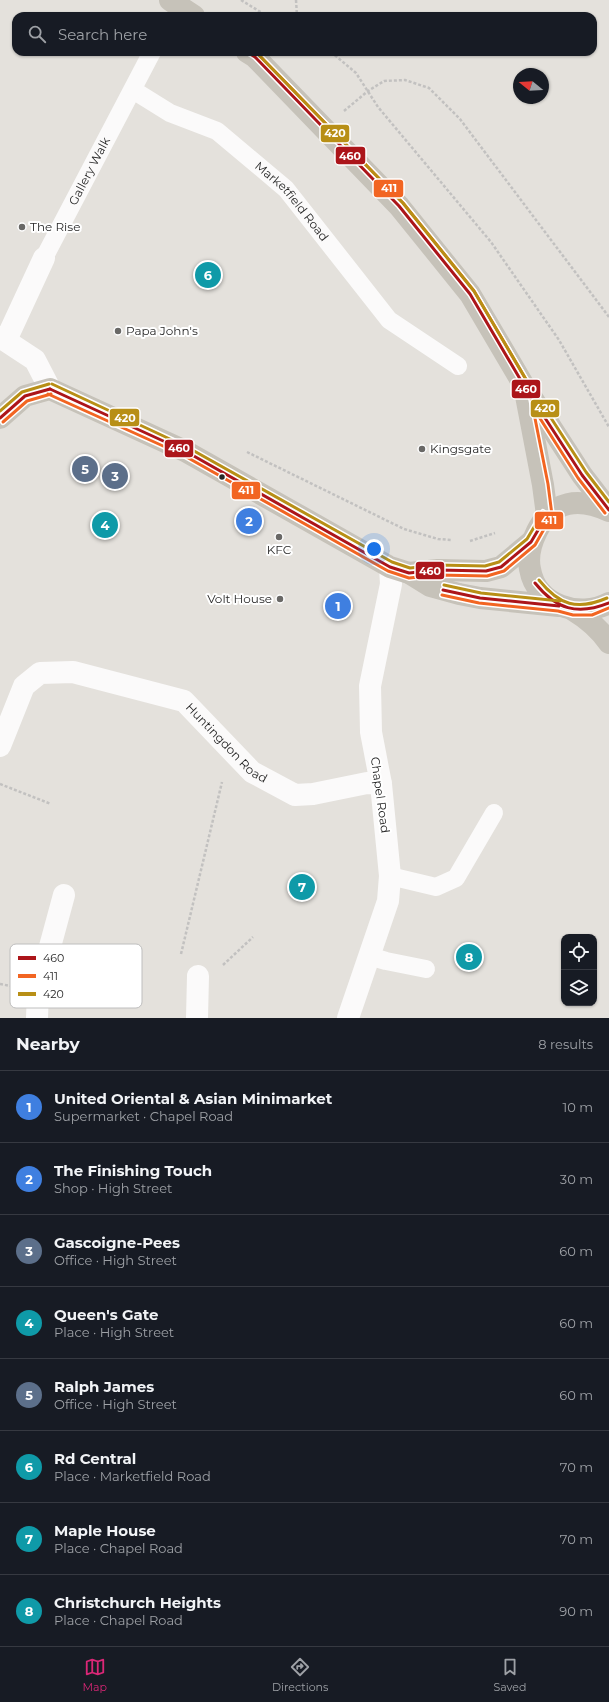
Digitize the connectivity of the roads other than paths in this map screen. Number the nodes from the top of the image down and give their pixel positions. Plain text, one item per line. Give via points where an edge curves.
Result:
1 (150, 56) edge
2 (253, 56) edge
3 (133, 90) junction
4 (44, 258) joint
5 (3, 338) edge
6 (458, 366) dead end
7 (523, 384) junction
8 (50, 389) junction
9 (0, 418) edge
10 (609, 510) edge
11 (547, 515) junction
12 (531, 542) junction
13 (400, 570) junction
14 (609, 604) edge
15 (566, 608) junction
16 (609, 643) edge
17 (0, 746) edge
18 (381, 784) junction
19 (494, 812) dead end
20 (390, 876) junction
21 (64, 895) dead end
22 (51, 944) edge
23 (369, 956) junction
24 (426, 969) dead end
25 (198, 976) road end
26 (37, 1008) edge
27 (37, 1018) edge
28 (198, 1018) edge
29 (348, 1018) edge

1 - 3 lane
2 - 7 main road via 399,206 470,294
3 - 4 lane, Gallery Walk
3 - 6 lane, Marketfield Road via 170,113 217,132 286,189 389,320
4 - 5 street
5 - 8 street via 35,360
7 - 10 main road via 582,474
7 - 11 main road via 544,485
8 - 9 main road via 25,396
8 - 13 main road via 185,451
10 - 11 main road via 579,502 564,504
11 - 12 main road
12 - 13 main road via 502,568 486,572
12 - 15 main road via 530,569 535,583 544,595
13 - 15 main road via 430,586 480,598
13 - 18 street, Chapel Road via 390,584 370,686 371,732
14 - 15 main road via 591,610
15 - 16 main road via 593,624
17 - 18 street, Huntingdon Road via 24,686 40,673 73,672 184,701 252,772 295,794 313,794 367,783
18 - 20 street, Chapel Road
19 - 20 lane via 456,878 436,887
20 - 23 street, Chapel Road via 388,901
21 - 22 street
23 - 24 lane
23 - 29 street, Chapel Road
25 - 28 street
26 - 27 street

